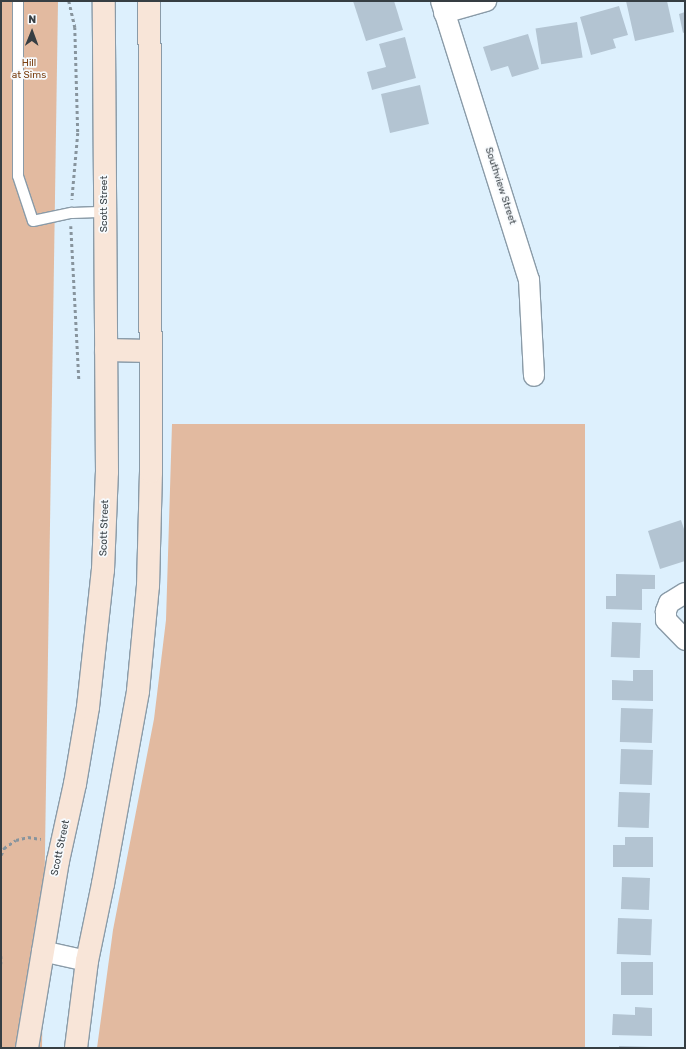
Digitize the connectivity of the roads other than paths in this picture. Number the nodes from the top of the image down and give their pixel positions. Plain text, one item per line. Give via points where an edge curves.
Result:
1 (18, 1) edge
2 (104, 1) edge
3 (149, 1) edge
4 (486, 1) edge
5 (443, 7) edge
6 (105, 212) junction
7 (106, 350) junction
8 (150, 351) junction
9 (534, 376) dead end
10 (685, 593) edge
11 (685, 640) edge
12 (42, 951) junction
13 (87, 961) junction
14 (27, 1048) edge
15 (76, 1048) edge

1 - 6 lane via 18,176 33,221 72,213
2 - 6 main road, Scott Street
3 - 8 main road
4 - 5 street
5 - 9 street, Southview Street via 530,280
6 - 7 main road, Scott Street
7 - 8 main road
7 - 12 main road, Scott Street via 107,479 104,570 98,637 75,784
8 - 13 main road via 148,586 138,691
10 - 11 street via 668,603 666,611 666,620
12 - 13 street
12 - 14 main road, Scott Street
13 - 15 main road

